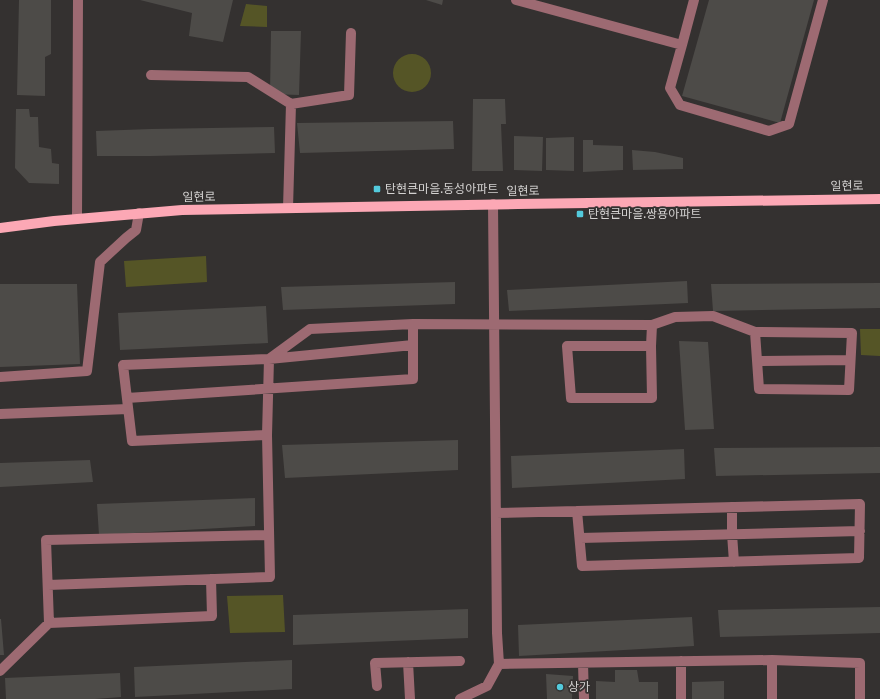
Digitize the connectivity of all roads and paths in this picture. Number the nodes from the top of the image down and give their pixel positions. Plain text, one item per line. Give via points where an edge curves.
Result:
1 (78, 0) edge
2 (516, 0) edge
3 (694, 0) edge
4 (823, 0) edge
5 (351, 33) dead end
6 (682, 45) junction
7 (151, 75) dead end
8 (291, 104) junction
9 (880, 199) edge
10 (493, 204) junction
11 (288, 208) junction
12 (139, 213) junction
13 (78, 219) junction
14 (0, 228) edge
15 (413, 324) junction
16 (494, 324) junction
17 (652, 325) junction
18 (755, 332) junction
19 (413, 345) junction
20 (651, 346) junction
21 (269, 359) junction
22 (757, 360) junction
23 (850, 360) junction
24 (0, 377) edge
25 (268, 389) junction
26 (127, 398) junction
27 (128, 409) junction
28 (0, 414) edge
29 (267, 435) junction
30 (732, 507) junction
31 (577, 511) junction
32 (496, 513) junction
33 (860, 531) junction
34 (732, 534) junction
35 (269, 535) junction
36 (580, 538) junction
37 (734, 562) junction
38 (211, 579) junction
39 (48, 585) junction
40 (50, 624) junction
41 (772, 660) junction
42 (460, 661) dead end
43 (681, 661) junction
44 (408, 662) junction
45 (583, 663) junction
46 (499, 664) junction
47 (0, 671) edge
48 (377, 686) dead end
49 (410, 699) edge
50 (460, 699) edge
51 (584, 699) edge
52 (681, 699) edge
53 (772, 699) edge
54 (860, 699) edge

1 - 13 street
2 - 6 street
3 - 6 street
4 - 6 street via 789,124 769,131 680,106 670,88
5 - 8 street via 349,95
7 - 8 street via 248,78
8 - 11 street
9 - 10 main road, 일현로
10 - 11 main road, 일현로
10 - 16 street
11 - 12 main road, 일현로
12 - 13 main road, 일현로
12 - 24 street via 136,230 100,262 87,371
13 - 14 main road, 일현로
15 - 16 street
15 - 19 street
15 - 21 street via 310,329
16 - 17 street
16 - 32 street
17 - 18 street via 674,317 713,316
17 - 20 street
18 - 22 street
18 - 23 street via 852,333
19 - 21 street
19 - 25 street via 412,380
20 - 20 street via 652,398 571,398 567,346
21 - 25 street
21 - 26 street via 123,365
22 - 23 street
22 - 23 street via 759,389 849,390
25 - 26 street
25 - 29 street
26 - 27 street
27 - 28 street
27 - 29 street via 132,441
29 - 35 street
30 - 31 street
30 - 33 street via 860,504
30 - 34 street
31 - 32 street
31 - 36 street
32 - 46 street
33 - 34 street
33 - 37 street via 859,558
34 - 36 street
34 - 37 street
35 - 38 street via 270,577
35 - 39 street via 46,540
36 - 37 street via 582,566
38 - 39 street
38 - 40 street via 212,616
39 - 40 street
40 - 47 street
41 - 43 street
41 - 53 street
41 - 54 street via 860,663
42 - 44 street
43 - 45 street
43 - 52 street
44 - 48 street via 375,663
44 - 49 street
45 - 46 street
45 - 51 street
46 - 50 street via 487,686

